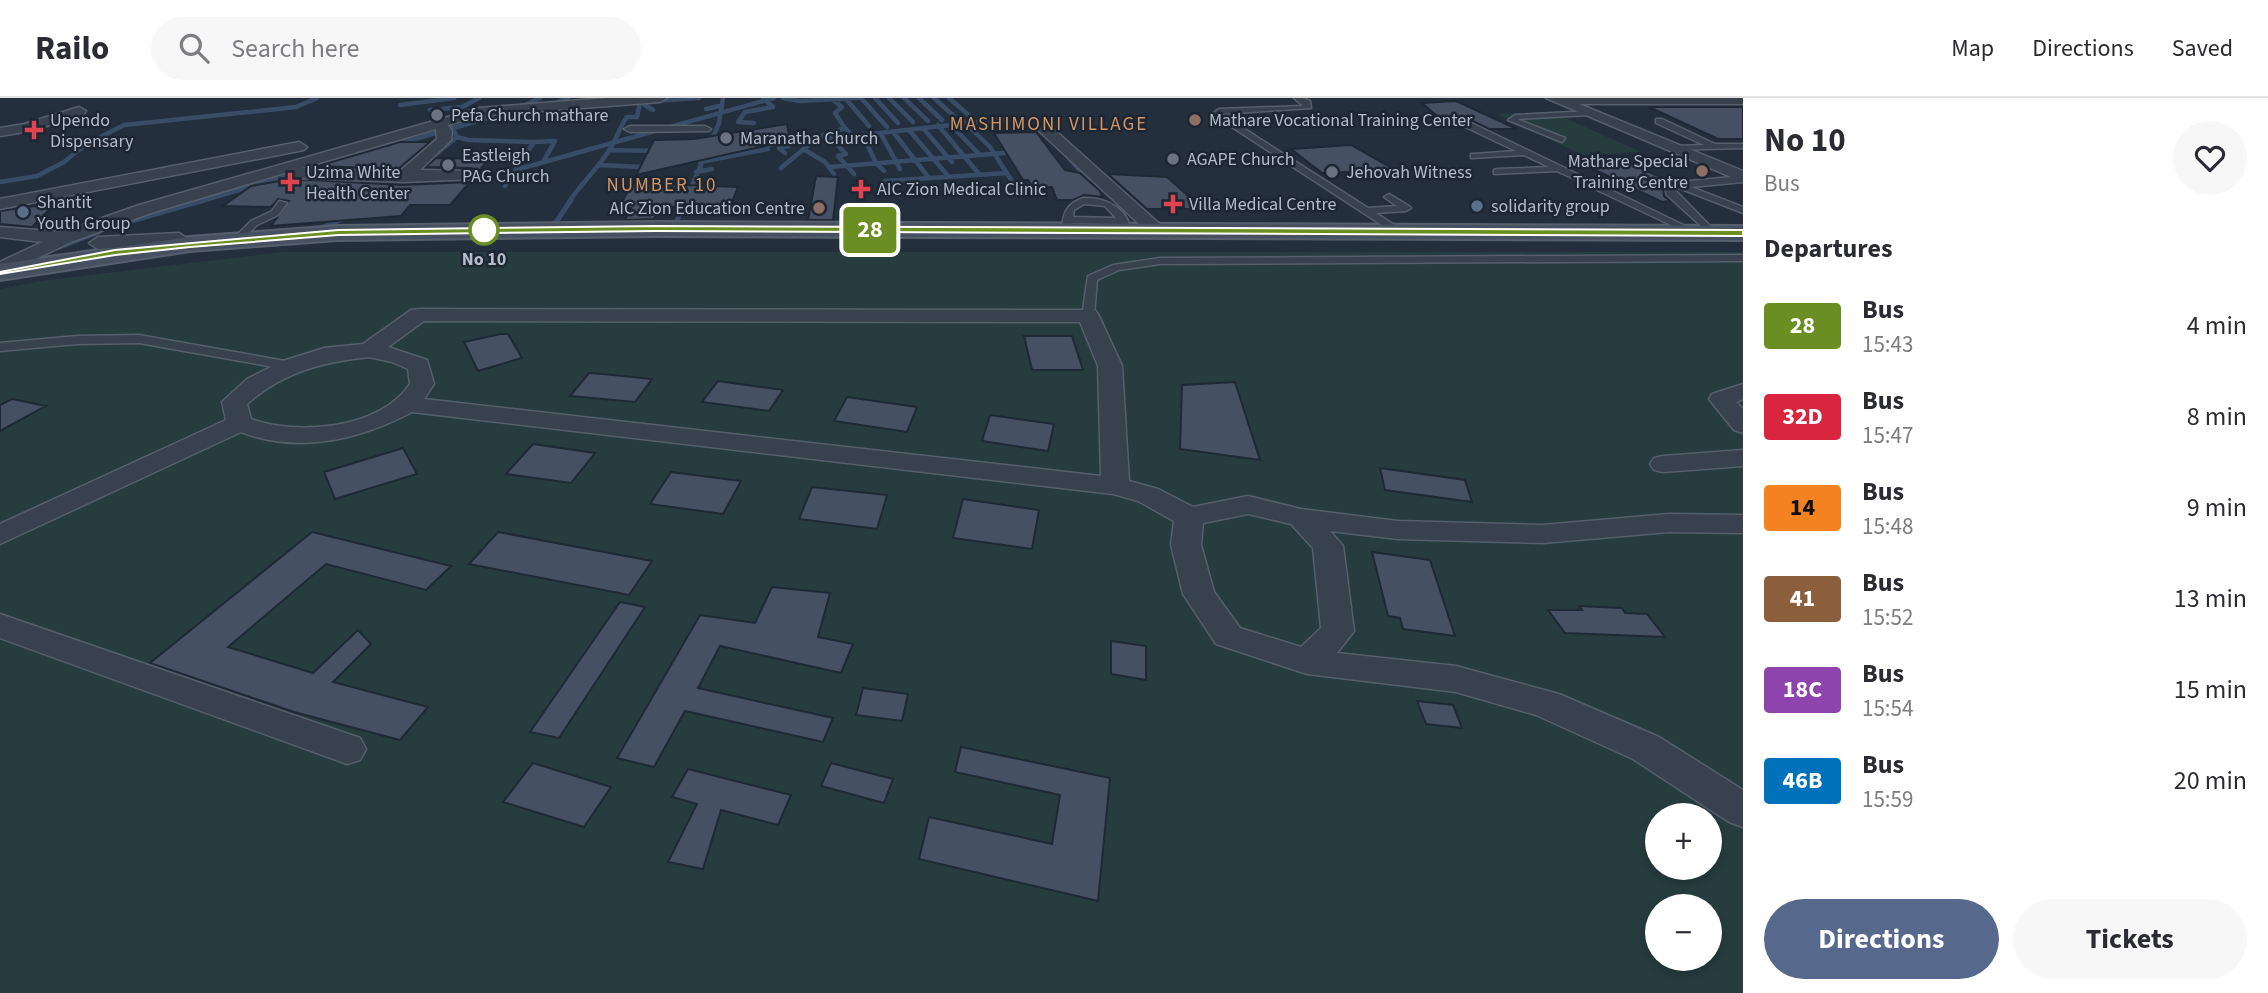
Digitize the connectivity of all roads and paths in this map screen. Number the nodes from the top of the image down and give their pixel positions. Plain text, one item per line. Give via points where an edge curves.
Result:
1 (520, 98) edge
2 (660, 98) edge
3 (1298, 98) edge
4 (1555, 99) edge
5 (1743, 100) edge
6 (495, 109) junction
7 (79, 111) dead end
8 (1589, 113) junction
9 (1461, 121) dead end
10 (1659, 121) dead end
11 (439, 123) junction
12 (1043, 127) dead end
13 (630, 129) dead end
14 (705, 129) dead end
15 (0, 132) edge
16 (378, 140) junction
17 (1562, 140) dead end
18 (1716, 147) junction
19 (1674, 148) junction
20 (1743, 148) edge
21 (1523, 153) junction
22 (1474, 156) dead end
23 (1558, 169) junction
24 (1497, 172) dead end
25 (271, 173) junction
26 (405, 175) junction
27 (471, 176) dead end
28 (1743, 178) edge
29 (1679, 185) junction
30 (1389, 197) dead end
31 (282, 203) dead end
32 (0, 204) edge
33 (1366, 211) junction
34 (1743, 211) edge
35 (1157, 231) junction
36 (1397, 231) junction
37 (0, 232) edge
38 (1703, 233) junction
39 (1743, 233) edge
40 (64, 238) junction
41 (238, 239) junction
42 (98, 243) dead end
43 (174, 246) junction
44 (1743, 258) edge
45 (0, 271) edge
46 (1087, 316) junction
47 (0, 347) edge
48 (369, 350) junction
49 (290, 366) junction
50 (1743, 391) edge
51 (408, 404) junction
52 (240, 424) junction
53 (1743, 425) edge
54 (1743, 458) edge
55 (1663, 464) dead end
56 (1115, 486) junction
57 (1189, 517) junction
58 (1301, 518) junction
59 (1743, 524) edge
60 (0, 536) edge
61 (0, 626) edge
62 (1307, 662) junction
63 (347, 749) dead end
64 (1743, 810) edge

1 - 6 street
2 - 6 street
3 - 33 lane via 1309,106 1216,114
4 - 5 street
4 - 8 street
6 - 11 street
7 - 15 street
8 - 17 lane via 1512,120
8 - 19 street
9 - 21 lane
10 - 18 lane
11 - 16 street
11 - 26 street via 444,140
12 - 35 street
13 - 14 street
16 - 25 street
16 - 32 street via 280,150
18 - 19 lane
18 - 20 lane
19 - 28 street
21 - 22 lane
21 - 23 lane
23 - 24 lane
23 - 38 lane
25 - 26 street
25 - 40 street
26 - 27 street
28 - 29 lane
29 - 34 lane
29 - 38 lane via 1669,188 1670,193
30 - 33 lane via 1406,208
31 - 41 lane
33 - 36 lane
35 - 36 main road
35 - 41 main road via 1068,225 579,229
36 - 38 main road
37 - 40 street
38 - 39 main road
40 - 45 street
41 - 43 main road
42 - 43 street via 179,239
43 - 45 main road
44 - 46 lane via 1160,261 1117,267 1092,278
46 - 48 street via 419,315
46 - 56 street via 1110,366
47 - 49 lane via 139,339
48 - 49 street via 324,355
48 - 51 street via 419,365 422,384
49 - 52 street via 255,384 234,402
50 - 53 street via 1721,399
51 - 52 street via 371,423 330,435 259,432
51 - 56 street
52 - 60 street
54 - 55 street
56 - 57 street via 1148,495
57 - 58 street via 1248,505
57 - 62 street via 1185,545 1199,594 1228,636
58 - 59 street via 1398,530 1543,534 1669,523
58 - 62 street via 1328,546 1338,631
61 - 63 street
62 - 64 street via 1457,679 1546,704 1646,748

